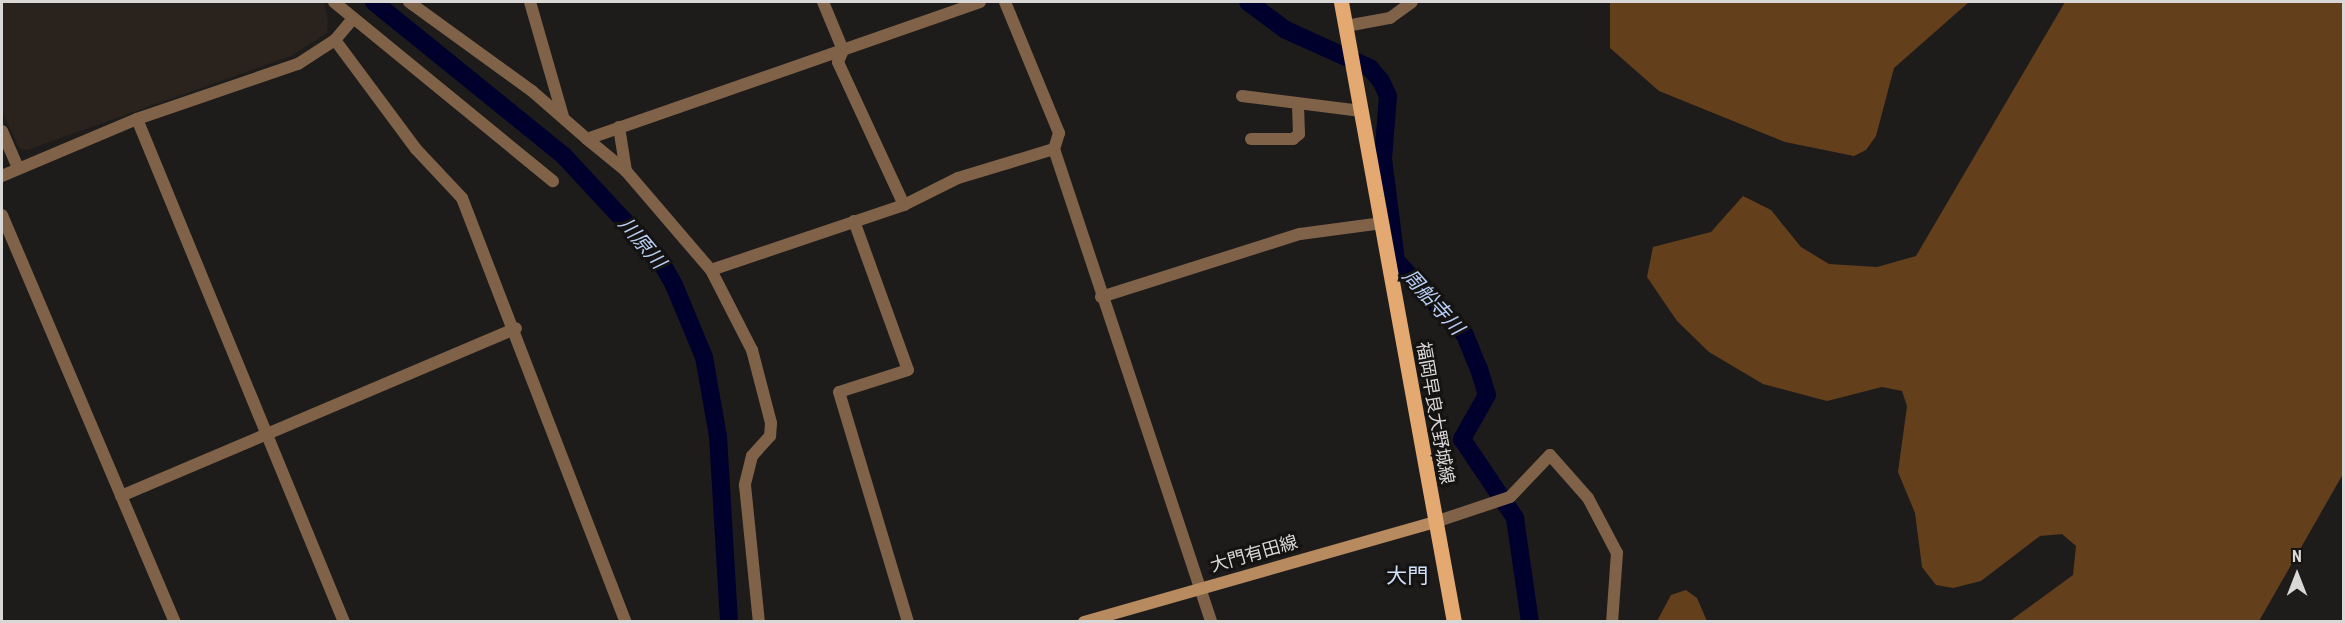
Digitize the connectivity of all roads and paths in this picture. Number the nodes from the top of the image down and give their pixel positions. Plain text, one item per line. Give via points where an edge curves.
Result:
1 (334, 2) edge
2 (409, 2) edge
3 (530, 2) edge
4 (823, 2) edge
5 (980, 2) edge
6 (1005, 2) edge
7 (1341, 2) edge
8 (1412, 2) edge
9 (352, 20) junction
10 (1346, 26) junction
11 (335, 40) junction
12 (843, 50) junction
13 (1242, 96) dead end
14 (1298, 105) junction
15 (1361, 111) junction
16 (563, 117) junction
17 (137, 119) junction
18 (619, 127) junction
19 (2, 131) edge
20 (587, 139) junction
21 (1251, 139) dead end
22 (1054, 149) junction
23 (18, 168) junction
24 (626, 171) junction
25 (2, 176) edge
26 (553, 180) dead end
27 (904, 205) junction
28 (2, 215) edge
29 (854, 221) junction
30 (1382, 223) junction
31 (711, 270) junction
32 (1101, 297) junction
33 (516, 328) junction
34 (267, 434) junction
35 (121, 496) junction
36 (1435, 522) junction
37 (1197, 589) junction
38 (175, 621) edge
39 (344, 621) edge
40 (626, 621) edge
41 (759, 621) edge
42 (908, 621) edge
43 (1084, 621) edge
44 (1211, 621) edge
45 (1454, 621) edge
46 (1612, 621) edge

1 - 9 street
2 - 16 street
3 - 16 street
4 - 12 street
5 - 12 street
6 - 22 street via 1059,133
7 - 10 main road
8 - 10 street via 1390,18
9 - 11 street
9 - 26 street
10 - 15 main road, 福岡早良大野城線
11 - 17 street via 279,71
11 - 33 street via 416,149 462,198
12 - 18 street via 695,105
12 - 27 street via 838,62
13 - 14 street
14 - 15 street
14 - 21 street via 1299,134 1293,139
15 - 30 main road, 福岡早良大野城線
16 - 20 street
17 - 23 street
17 - 34 street
18 - 20 street
18 - 24 street
19 - 23 street
20 - 24 street
22 - 27 street via 958,178
22 - 32 street
23 - 25 street
24 - 31 street
27 - 29 street
28 - 35 street
29 - 31 street
29 - 42 street via 908,370 839,392
30 - 32 street via 1300,234
30 - 36 main road, 福岡早良大野城線
31 - 41 street via 752,350 771,423 770,436 752,456 745,485
32 - 37 street
33 - 34 street
33 - 40 street
34 - 35 street
34 - 39 street
35 - 38 street
36 - 37 main road, 大門有田線
36 - 45 main road, 福岡早良大野城線
36 - 46 street via 1504,500 1550,455 1588,498 1617,553
37 - 43 main road, 大門有田線
37 - 44 street

